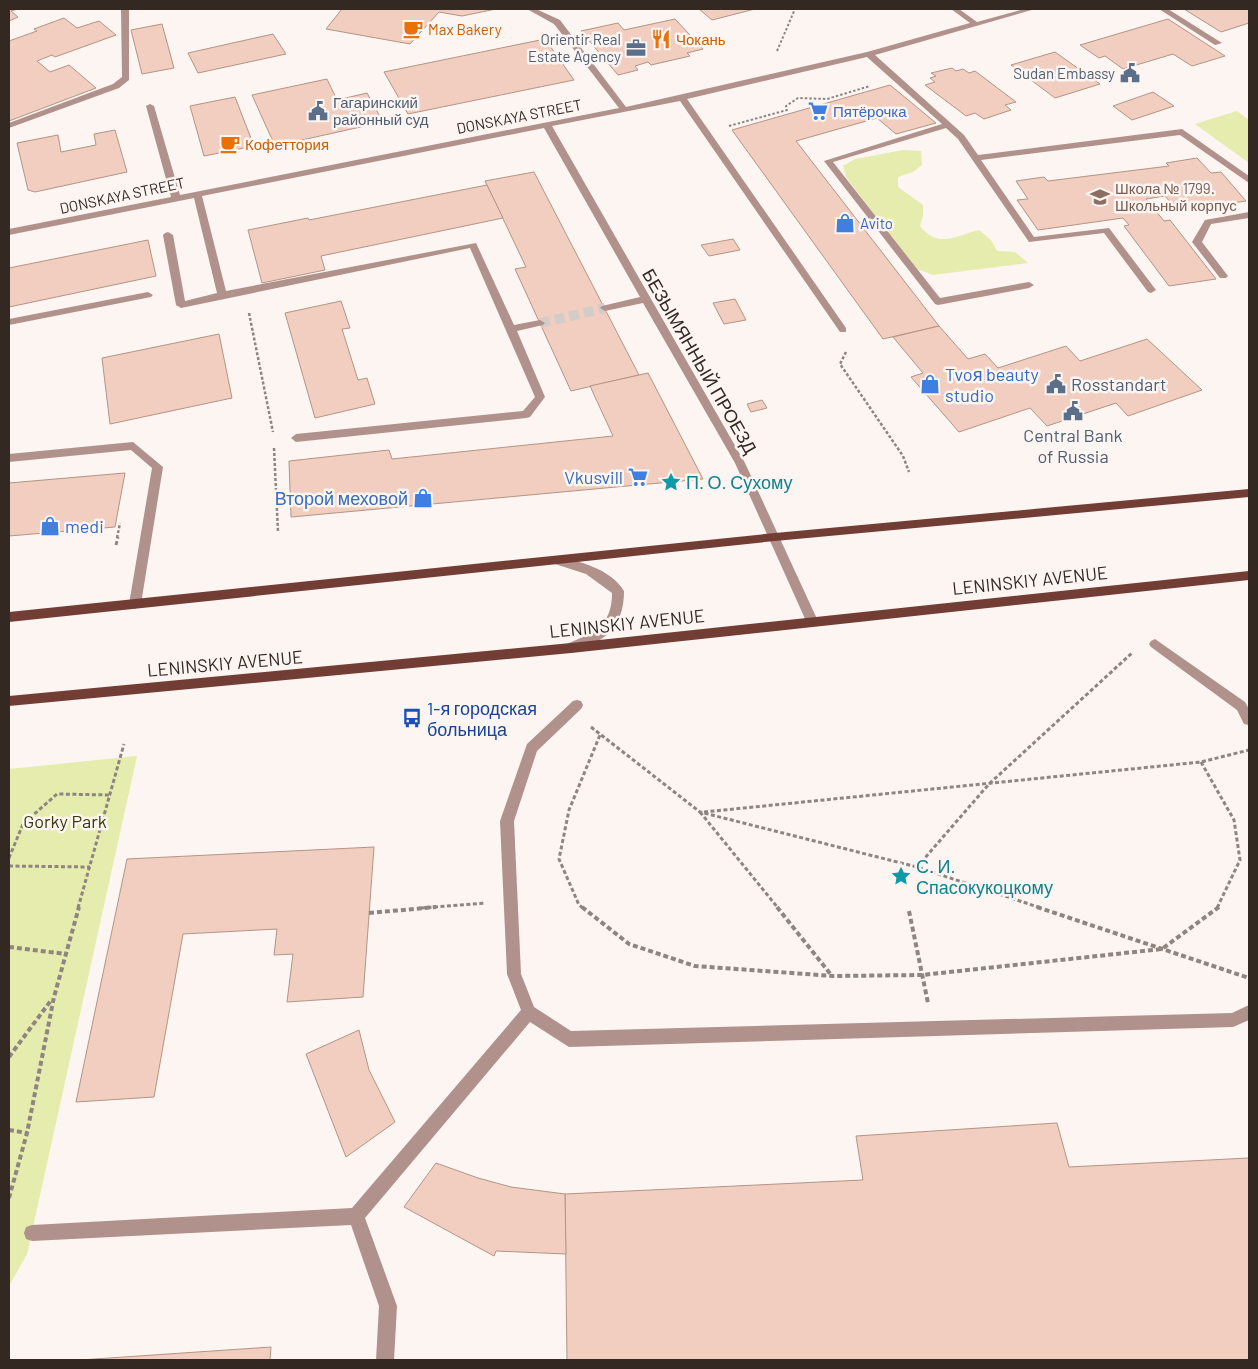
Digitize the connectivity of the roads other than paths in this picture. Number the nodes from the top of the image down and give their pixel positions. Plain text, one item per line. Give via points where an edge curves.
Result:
1 (125, 9) edge
2 (531, 9) edge
3 (954, 9) edge
4 (1031, 9) edge
5 (1163, 9) edge
6 (976, 24) junction
7 (1218, 43) dead end
8 (869, 54) junction
9 (682, 98) junction
10 (150, 106) dead end
11 (624, 109) junction
12 (546, 124) junction
13 (947, 125) junction
14 (9, 126) edge
15 (974, 158) junction
16 (1249, 180) edge
17 (197, 194) junction
18 (176, 198) junction
19 (1249, 215) edge
20 (9, 232) edge
21 (168, 235) dead end
22 (1222, 276) dead end
23 (1029, 285) dead end
24 (1151, 290) dead end
25 (222, 294) junction
26 (148, 295) dead end
27 (646, 299) junction
28 (605, 308) tunnel mouth
29 (9, 322) edge
30 (540, 323) tunnel mouth
31 (511, 329) junction
32 (842, 330) dead end
33 (296, 438) dead end
34 (9, 458) edge
35 (1249, 494) edge
36 (775, 537) junction
37 (556, 560) junction
38 (1249, 575) edge
39 (136, 604) junction
40 (9, 617) edge
41 (812, 621) junction
42 (1155, 644) dead end
43 (571, 648) junction
44 (9, 701) edge
45 (574, 708) road end
46 (1249, 720) edge
47 (529, 1012) junction
48 (1249, 1012) edge
49 (356, 1216) junction
50 (32, 1233) dead end
51 (386, 1360) edge

1 - 14 street via 126,78 116,86
2 - 11 street via 557,22
3 - 6 street
4 - 6 street, DONSKAYA STREET
5 - 7 street
6 - 8 street, DONSKAYA STREET
8 - 9 street, DONSKAYA STREET
8 - 13 street
9 - 11 street, DONSKAYA STREET
9 - 32 street
10 - 18 street
11 - 12 street, DONSKAYA STREET
12 - 17 street, DONSKAYA STREET
12 - 27 street, БЕЗЫМЯННЫЙ ПРОЕЗД
13 - 15 street
13 - 23 street via 828,161 938,302
15 - 16 street via 1182,132
15 - 24 street via 1032,240 1106,230
17 - 18 street, DONSKAYA STREET
17 - 25 street
18 - 20 street, DONSKAYA STREET
19 - 22 street via 1208,222 1197,242
21 - 25 street via 181,306
25 - 31 street via 473,245
26 - 29 street
27 - 28 street
27 - 36 street, БЕЗЫМЯННЫЙ ПРОЕЗД via 740,463
30 - 31 street
31 - 33 street via 540,397 526,414
34 - 39 street via 133,446 158,467
35 - 36 main road
36 - 37 main road
36 - 41 street, БЕЗЫМЯННЫЙ ПРОЕЗД
37 - 39 main road
37 - 43 street via 600,575 618,591 619,608 612,624
38 - 41 main road, LENINSKIY AVENUE
39 - 40 main road
41 - 43 main road, LENINSKIY AVENUE
42 - 46 street via 1241,706
43 - 44 main road, LENINSKIY AVENUE
45 - 47 street via 532,748 507,821 514,974
47 - 48 street via 569,1039 1233,1020
47 - 49 street
49 - 50 street
49 - 51 street via 388,1306

